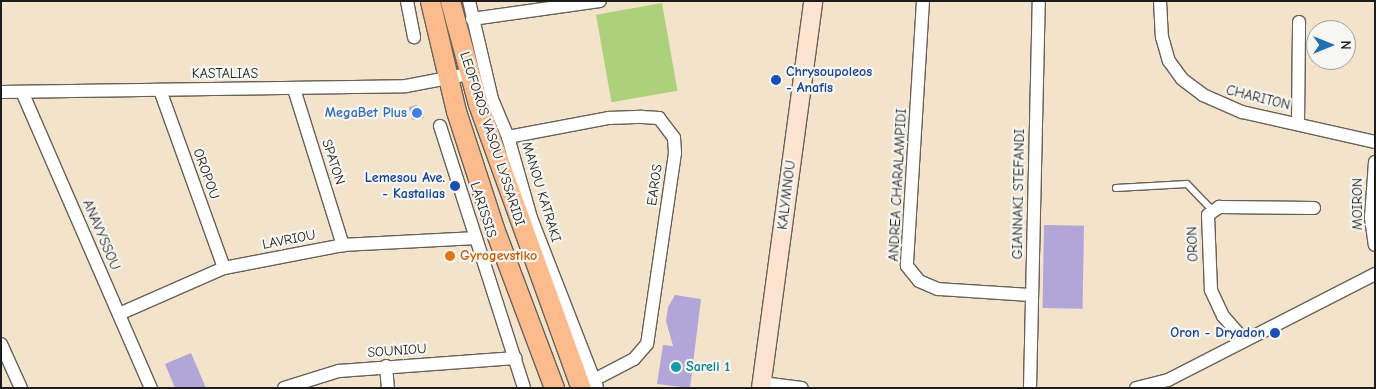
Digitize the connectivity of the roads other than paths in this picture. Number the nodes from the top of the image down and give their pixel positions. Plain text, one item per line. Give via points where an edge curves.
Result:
1 (407, 1) edge
2 (430, 1) edge
3 (450, 1) edge
4 (469, 1) edge
5 (600, 1) edge
6 (813, 1) edge
7 (923, 1) edge
8 (1039, 1) edge
9 (1160, 1) edge
10 (586, 2) edge
11 (472, 19) junction
12 (1299, 22) dead end
13 (414, 36) dead end
14 (469, 74) junction
15 (448, 79) junction
16 (294, 89) junction
17 (160, 90) junction
18 (1, 92) edge
19 (23, 94) junction
20 (1298, 123) junction
21 (440, 126) dead end
22 (508, 137) junction
23 (1375, 142) edge
24 (1375, 162) edge
25 (1116, 188) dead end
26 (1314, 208) dead end
27 (1212, 210) junction
28 (476, 238) junction
29 (343, 245) junction
30 (1375, 246) edge
31 (224, 268) junction
32 (1375, 274) edge
33 (1032, 295) junction
34 (118, 314) junction
35 (1244, 340) junction
36 (1, 344) edge
37 (516, 358) junction
38 (386, 366) junction
39 (1169, 384) edge
40 (590, 385) edge
41 (762, 385) edge
42 (20, 388) edge
43 (151, 388) edge
44 (284, 388) edge
45 (388, 388) edge
46 (524, 388) edge
47 (554, 388) edge
48 (802, 388) edge
49 (1030, 388) edge
50 (1136, 388) edge

1 - 13 street
2 - 15 main road, LEOFOROS VASOU LYSSARIDI
3 - 14 main road, LEOFOROS VASOU LYSSARIDI
4 - 11 street, MANOU KATRAKI
5 - 10 street
6 - 41 street, KALYMNOU
7 - 33 street, ANDREA CHARALAMPIDI via 907,266 919,281 938,289
8 - 33 street, GIANNAKI STEFANDI
9 - 20 street, CHARITON via 1164,49 1175,70 1192,87 1229,108
10 - 11 street
11 - 22 street, MANOU KATRAKI via 492,99
12 - 20 street, CHARITON
14 - 15 street, KASTALIAS
14 - 40 main road, LEOFOROS VASOU LYSSARIDI via 518,222
15 - 16 street, KASTALIAS via 406,86
15 - 47 main road, LEOFOROS VASOU LYSSARIDI via 494,228
16 - 17 street, KASTALIAS
16 - 29 street, SPATON
17 - 19 street, KASTALIAS
17 - 31 street, OROPOU
18 - 19 street, KASTALIAS
19 - 34 street, ANAVYSSOU
20 - 23 street, CHARITON
21 - 28 street, LARISSIS
22 - 40 street, MANOU KATRAKI via 531,218
22 - 40 street, EAROS via 610,118 642,117 658,118 674,138 647,344 634,359
24 - 30 street, MOIRON via 1370,218
25 - 27 lane via 1186,184
26 - 27 street, ORON via 1219,207
27 - 35 street, ORON via 1207,223 1211,290 1223,316
28 - 29 street, LAVRIOU
28 - 37 street, LARISSIS
29 - 31 street, LAVRIOU
31 - 34 street, LAVRIOU
32 - 35 street
33 - 49 street, GIANNAKI STEFANDI
34 - 43 street, ANAVYSSOU
35 - 39 street
36 - 42 street
37 - 38 street, SOUNIOU
37 - 46 street, LARISSIS
38 - 44 street, SOUNIOU via 339,371
38 - 45 street
39 - 50 street
41 - 48 street

